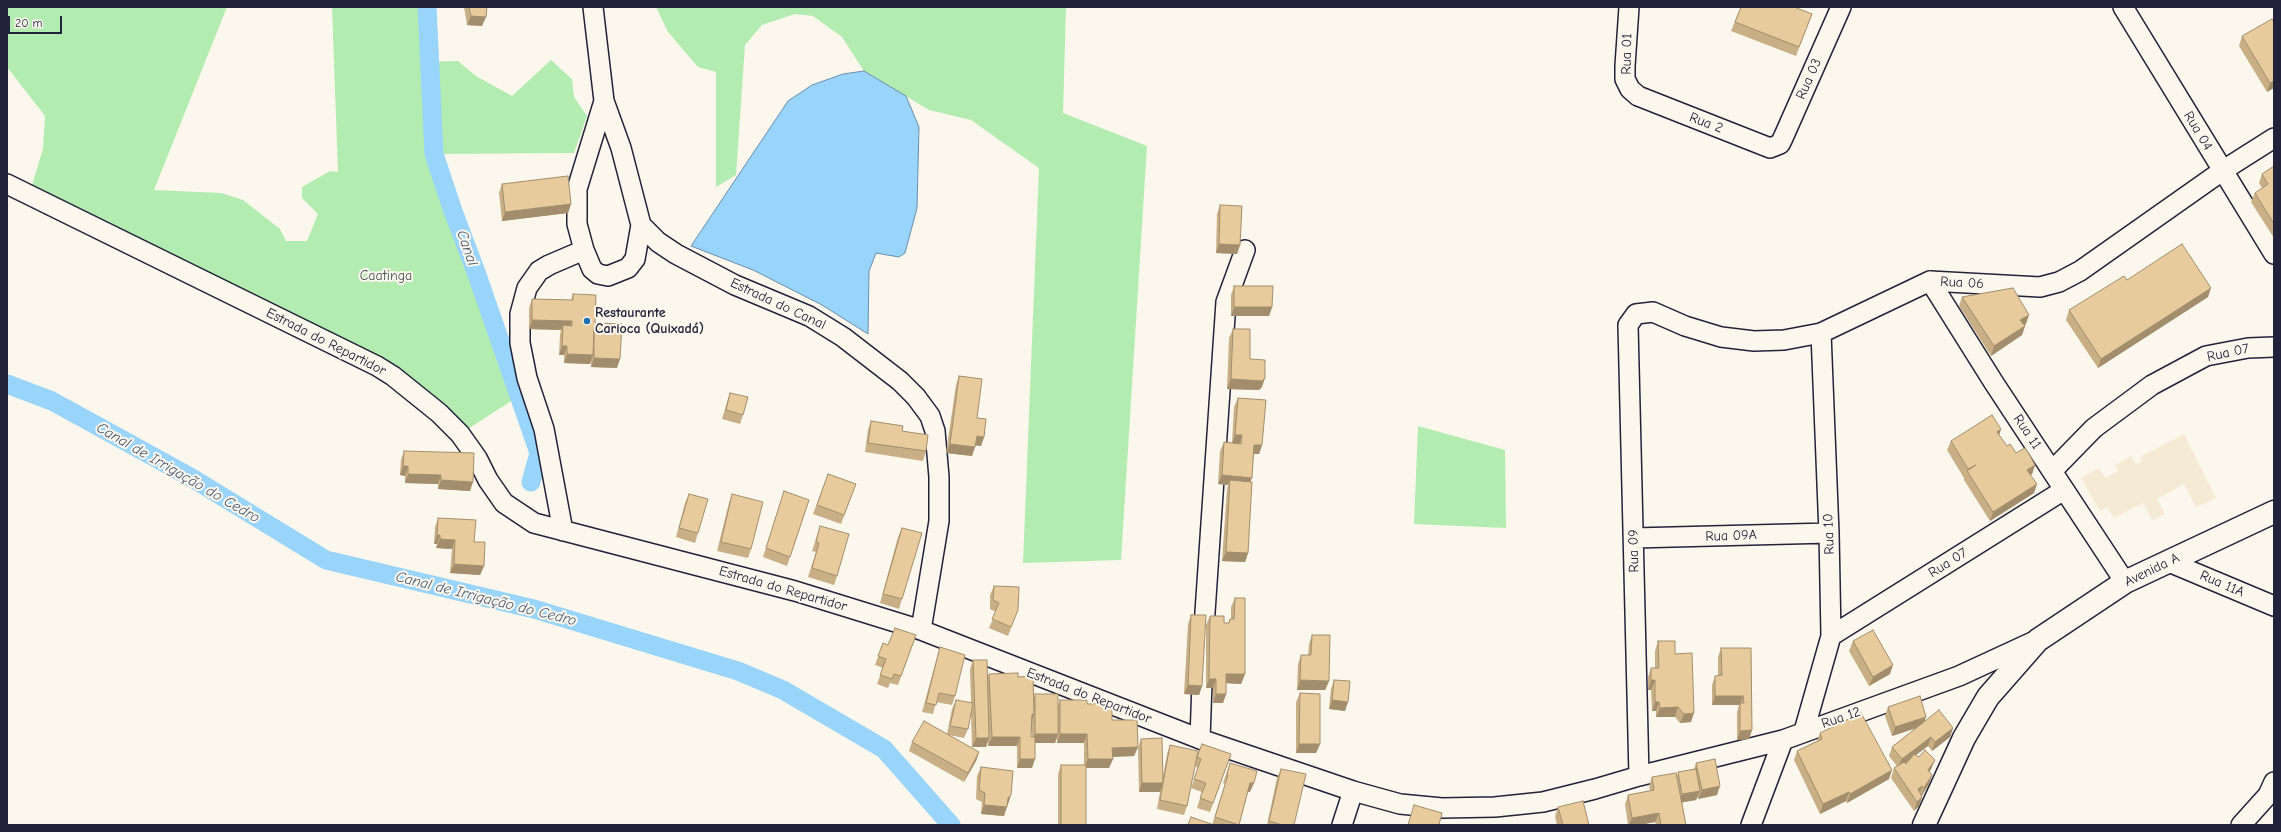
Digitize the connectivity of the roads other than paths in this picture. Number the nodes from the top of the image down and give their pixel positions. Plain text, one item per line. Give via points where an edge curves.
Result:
1 (593, 7) edge
2 (1629, 7) edge
3 (1841, 7) edge
4 (2123, 7) edge
5 (1638, 96) joint
6 (604, 101) junction
7 (2274, 138) edge
8 (1774, 148) joint
9 (2222, 171) junction
10 (7, 184) edge
11 (641, 225) junction
12 (584, 250) junction
13 (1245, 250) dead end
14 (2274, 254) edge
15 (1930, 281) junction
16 (1628, 325) joint
17 (1820, 333) junction
18 (2274, 347) edge
19 (2053, 470) junction
20 (2064, 490) junction
21 (2274, 512) edge
22 (563, 530) junction
23 (1829, 533) junction
24 (1634, 538) junction
25 (2169, 562) junction
26 (2125, 582) junction
27 (2274, 606) edge
28 (921, 630) junction
29 (1831, 636) junction
30 (2038, 640) junction
31 (1804, 731) junction
32 (1200, 739) junction
33 (1783, 740) junction
34 (1639, 776) junction
35 (2274, 782) edge
36 (1353, 791) junction
37 (1342, 825) edge
38 (1751, 825) edge
39 (1924, 825) edge
40 (2241, 825) edge

1 - 6 street
2 - 5 street, Rua 01 via 1625,79 1630,89
3 - 8 street, Rua 03 via 1784,138
4 - 9 street, Rua 04
5 - 8 street, Rua 2
6 - 11 street via 621,148
6 - 12 street via 577,189 577,224
7 - 9 street, Rua 06
9 - 14 street, Rua 04
9 - 15 street, Rua 06 via 2080,271 2060,282 2040,287
10 - 22 street, Estrada do Repartidor via 377,366 439,414 460,434 504,503 534,523
11 - 12 street via 635,259 628,268 619,273 608,276 598,274 592,269
11 - 28 street, Estrada do Canal via 658,242 676,254 735,285 809,316 843,337 900,381 930,416 935,431 939,477 939,521
12 - 22 street via 539,271 527,288 520,314 520,343 544,429
13 - 32 street via 1226,302 1204,627
15 - 17 street, Rua 06
15 - 19 street, Rua 11
16 - 17 street, Rua 06 via 1636,314 1654,312 1685,326 1721,337 1784,340
16 - 24 street, Rua 09
17 - 23 street, Rua 10
18 - 19 street, Rua 07 via 2248,348 2206,356 2152,385 2094,428
19 - 20 street, Rua 11
20 - 26 street, Rua 11
20 - 29 street, Rua 07
21 - 25 street, Avenida A
22 - 28 street, Estrada do Repartidor via 795,591
23 - 24 street, Rua 09A
23 - 29 street, Rua 10
24 - 34 street, Rua 09
25 - 26 street, Avenida A
25 - 27 street, Rua 11A
26 - 30 street, Avenida A
28 - 32 street, Estrada do Repartidor
29 - 31 street, Rua 10
30 - 31 street, Rua 12 via 1959,676
30 - 39 street, Avenida A via 1988,697 1964,738
31 - 33 street, Rua 12
32 - 36 street, Estrada do Repartidor
33 - 34 street, Rua 12
33 - 38 street
34 - 36 street, Estrada do Repartidor via 1543,802 1494,807 1442,808 1400,804
35 - 40 street via 2268,795
36 - 37 street

